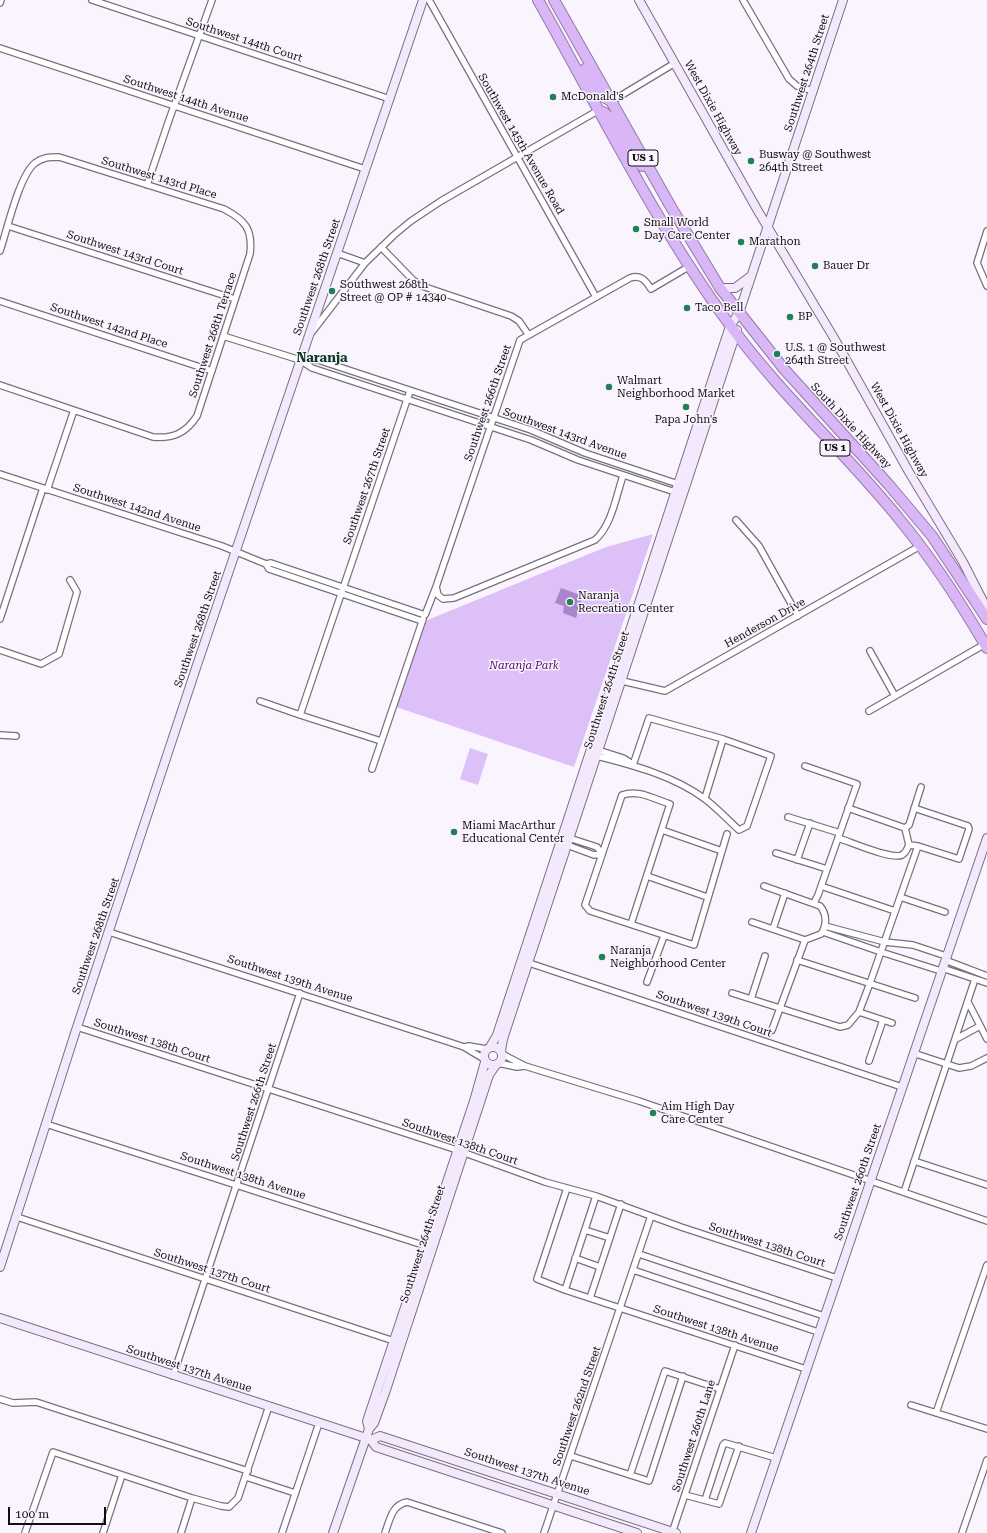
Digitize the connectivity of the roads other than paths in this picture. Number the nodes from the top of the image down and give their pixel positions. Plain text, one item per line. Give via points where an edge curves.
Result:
1 (1, 0) edge
2 (92, 0) edge
3 (212, 0) edge
4 (423, 0) edge
5 (429, 0) edge
6 (538, 0) edge
7 (554, 0) edge
8 (639, 0) edge
9 (744, 0) edge
10 (843, 0) edge
11 (0, 3) edge
12 (200, 36) junction
13 (562, 42) junction
14 (0, 48) edge
15 (675, 63) junction
16 (813, 91) junction
17 (390, 99) junction
18 (612, 102) junction
19 (174, 106) junction
20 (599, 110) junction
21 (517, 157) junction
22 (365, 169) junction
23 (654, 178) junction
24 (147, 185) junction
25 (8, 226) junction
26 (768, 226) junction
27 (247, 227) joint
28 (987, 231) edge
29 (381, 247) junction
30 (0, 251) edge
31 (337, 253) junction
32 (365, 263) junction
33 (690, 266) junction
34 (751, 276) junction
35 (987, 286) edge
36 (720, 288) junction
37 (596, 297) junction
38 (235, 299) junction
39 (0, 301) edge
40 (738, 313) junction
41 (734, 330) junction
42 (528, 334) junction
43 (223, 336) junction
44 (308, 338) junction
45 (300, 360) junction
46 (212, 371) junction
47 (0, 385) edge
48 (410, 391) junction
49 (407, 399) junction
50 (74, 410) junction
51 (493, 418) junction
52 (490, 427) junction
53 (0, 474) edge
54 (623, 476) junction
55 (45, 489) junction
56 (681, 490) junction
57 (936, 517) junction
58 (736, 520) dead end
59 (932, 536) junction
60 (920, 546) junction
61 (235, 553) junction
62 (266, 564) junction
63 (70, 580) dead end
64 (436, 586) junction
65 (342, 587) junction
66 (340, 594) junction
67 (987, 609) edge
68 (425, 615) junction
69 (798, 616) junction
70 (0, 619) edge
71 (987, 619) edge
72 (422, 622) junction
73 (986, 646) edge
74 (0, 650) edge
75 (870, 651) dead end
76 (618, 680) junction
77 (895, 696) junction
78 (260, 702) dead end
79 (869, 711) dead end
80 (300, 715) junction
81 (0, 735) edge
82 (16, 736) dead end
83 (722, 739) junction
84 (382, 741) junction
85 (598, 753) junction
86 (633, 765) junction
87 (805, 766) dead end
88 (372, 769) dead end
89 (921, 787) dead end
90 (705, 798) junction
91 (848, 808) junction
92 (914, 808) junction
93 (788, 817) dead end
94 (810, 823) junction
95 (905, 828) junction
96 (662, 830) junction
97 (727, 834) dead end
98 (839, 835) junction
99 (987, 838) edge
100 (568, 842) junction
101 (586, 843) junction
102 (909, 845) junction
103 (918, 846) junction
104 (584, 851) junction
105 (722, 851) junction
106 (776, 853) dead end
107 (602, 854) junction
108 (797, 860) junction
109 (827, 869) junction
110 (647, 876) junction
111 (764, 886) dead end
112 (821, 886) junction
113 (786, 893) junction
114 (707, 897) junction
115 (900, 897) junction
116 (814, 903) junction
117 (895, 910) junction
118 (945, 912) dead end
119 (752, 922) dead end
120 (631, 924) junction
121 (773, 929) junction
122 (824, 929) junction
123 (109, 932) junction
124 (855, 934) junction
125 (664, 936) junction
126 (805, 940) junction
127 (852, 942) junction
128 (884, 942) junction
129 (881, 952) junction
130 (765, 956) dead end
131 (946, 958) junction
132 (797, 960) junction
133 (524, 961) junction
134 (942, 970) junction
135 (987, 976) edge
136 (975, 979) junction
137 (648, 982) dead end
138 (987, 983) edge
139 (870, 984) junction
140 (732, 993) dead end
141 (300, 994) junction
142 (915, 998) dead end
143 (751, 999) junction
144 (968, 1002) junction
145 (779, 1008) junction
146 (859, 1012) junction
147 (883, 1020) junction
148 (892, 1023) dead end
149 (980, 1026) junction
150 (77, 1027) junction
151 (772, 1030) dead end
152 (956, 1038) junction
153 (987, 1038) edge
154 (464, 1047) junction
155 (488, 1048) junction
156 (501, 1052) junction
157 (913, 1053) junction
158 (987, 1058) edge
159 (485, 1060) junction
160 (869, 1061) dead end
161 (497, 1064) junction
162 (947, 1064) junction
163 (525, 1066) junction
164 (902, 1087) junction
165 (268, 1089) junction
166 (46, 1124) junction
167 (461, 1152) junction
168 (914, 1161) junction
169 (871, 1180) junction
170 (237, 1184) junction
171 (987, 1185) edge
172 (567, 1188) junction
173 (904, 1192) junction
174 (596, 1196) junction
175 (620, 1204) junction
176 (650, 1216) junction
177 (17, 1217) junction
178 (987, 1221) edge
179 (585, 1230) junction
180 (610, 1238) junction
181 (429, 1247) junction
182 (639, 1254) junction
183 (575, 1258) junction
184 (987, 1265) edge
185 (600, 1266) junction
186 (0, 1267) edge
187 (633, 1270) junction
188 (837, 1278) junction
189 (206, 1280) junction
190 (565, 1290) junction
191 (590, 1298) junction
192 (620, 1308) junction
193 (824, 1316) junction
194 (0, 1318) edge
195 (818, 1332) junction
196 (398, 1342) junction
197 (735, 1345) junction
198 (806, 1368) junction
199 (173, 1376) junction
200 (683, 1376) junction
201 (720, 1389) junction
202 (0, 1399) edge
203 (911, 1405) dead end
204 (269, 1406) junction
205 (936, 1413) junction
206 (319, 1423) junction
207 (987, 1429) edge
208 (368, 1439) junction
209 (739, 1446) junction
210 (571, 1456) junction
211 (776, 1458) junction
212 (987, 1460) edge
213 (247, 1474) junction
214 (122, 1475) junction
215 (630, 1476) junction
216 (295, 1493) junction
217 (558, 1494) junction
218 (685, 1495) junction
219 (192, 1498) junction
220 (705, 1500) junction
221 (554, 1506) junction
222 (25, 1533) edge
223 (103, 1533) edge
224 (181, 1533) edge
225 (282, 1533) edge
226 (333, 1533) edge
227 (386, 1533) edge
228 (502, 1533) edge
229 (544, 1533) edge
230 (637, 1533) edge
231 (673, 1533) edge
232 (751, 1533) edge
233 (962, 1533) edge

1 - 11 street
2 - 12 street, Southwest 144th Court
3 - 12 street
4 - 17 street, Southwest 268th Street
5 - 21 street, Southwest 145th Avenue Road
6 - 13 highway, US 1
7 - 18 highway, South Dixie Highway / US 1
8 - 15 street, West Dixie Highway
9 - 16 street via 789,79 797,86
10 - 16 street, Southwest 264th Street
12 - 17 street, Southwest 144th Court
12 - 19 street
13 - 18 highway via 577,55 597,91
13 - 20 highway, US 1
14 - 19 street, Southwest 144th Avenue
15 - 18 street
15 - 26 street, West Dixie Highway
16 - 26 street, Southwest 264th Street
17 - 22 street, Southwest 268th Street
18 - 23 highway, South Dixie Highway / US 1
19 - 22 street, Southwest 144th Avenue
19 - 24 street
20 - 21 street
20 - 23 highway via 609,115 637,160
20 - 33 highway, US 1
21 - 29 street via 428,209
21 - 37 street, Southwest 145th Avenue Road
22 - 31 street, Southwest 268th Street
23 - 36 highway, South Dixie Highway / US 1
24 - 25 street, Southwest 143rd Place via 59,157 45,157 35,163 24,179
24 - 27 street, Southwest 143rd Place via 224,209 240,218
25 - 30 street
25 - 38 street, Southwest 143rd Court
26 - 34 street, Southwest 264th Street
26 - 57 street, West Dixie Highway
27 - 38 street, Southwest 268th Terrace via 250,254
28 - 35 street via 977,263
29 - 32 street
29 - 42 street via 416,283 511,316 519,321
31 - 32 street
31 - 44 street, Southwest 268th Street
32 - 44 street
33 - 37 street, Southwest 266th Street via 651,289 645,281 635,276
33 - 41 highway, US 1
34 - 36 street via 735,288
34 - 40 street, Southwest 264th Street
36 - 40 highway, South Dixie Highway / US 1
37 - 42 street, Southwest 266th Street
38 - 43 street, Southwest 268th Terrace
39 - 46 street, Southwest 142nd Place
40 - 41 street, Southwest 264th Street
40 - 59 highway, South Dixie Highway / US 1 via 804,393
41 - 56 street, Southwest 264th Street
41 - 60 highway, US 1 via 790,398 880,496
42 - 51 street, Southwest 266th Street via 518,344
43 - 45 street, Southwest 143rd Avenue
43 - 46 street, Southwest 268th Terrace
44 - 45 street, Southwest 268th Street
45 - 48 street, Southwest 143rd Avenue via 318,360
45 - 49 street, Southwest 143rd Avenue via 312,368
45 - 61 street, Southwest 268th Street
46 - 50 street, Southwest 268th Terrace via 197,416 191,425 172,437 153,437
47 - 50 street
48 - 49 street, Southwest 267th Street
48 - 51 street, Southwest 143rd Avenue
49 - 52 street, Southwest 143rd Avenue
49 - 65 street, Southwest 267th Street
50 - 55 street
51 - 52 street, Southwest 266th Street
51 - 56 street, Southwest 143rd Avenue via 531,430
52 - 54 street, Southwest 143rd Avenue
52 - 64 street, Southwest 266th Street
53 - 55 street, Southwest 142nd Avenue
54 - 56 street, Southwest 143rd Avenue
54 - 64 street via 608,523 599,536 581,546 454,598 446,599 438,595
55 - 61 street, Southwest 142nd Avenue via 222,546
55 - 70 street
56 - 76 street, Southwest 264th Street
57 - 59 street via 936,528
57 - 67 street, West Dixie Highway
58 - 69 street via 759,546
59 - 60 highway
59 - 71 highway, South Dixie Highway / US 1
60 - 69 street, Henderson Drive
60 - 73 highway, US 1
61 - 62 street, Southwest 142nd Avenue
61 - 123 street, Southwest 268th Street
62 - 65 street, Southwest 142nd Avenue via 271,563
62 - 66 street, Southwest 142nd Avenue via 269,569
63 - 74 street via 77,592 59,654 41,664
64 - 68 street
65 - 66 street, Southwest 267th Street
65 - 68 street, Southwest 142nd Avenue
66 - 72 street, Southwest 142nd Avenue
66 - 80 street, Southwest 267th Street
68 - 72 street
69 - 76 street, Henderson Drive via 665,691
72 - 84 street
73 - 77 street
75 - 77 street
76 - 85 street, Southwest 264th Street
76 - 133 street, Southwest 264th Street
77 - 79 street
78 - 80 street
80 - 84 street
81 - 82 street
83 - 86 street via 649,718
83 - 90 street
83 - 90 street via 771,756 747,826 739,830
84 - 88 street
85 - 86 street
85 - 100 street, Southwest 264th Street
86 - 90 street
87 - 91 street via 856,784
89 - 92 street
91 - 95 street
91 - 98 street
92 - 95 street via 909,824
92 - 103 street via 968,826 969,829 959,860
93 - 94 street
94 - 98 street
94 - 108 street
95 - 102 street
96 - 105 street
96 - 107 street via 670,804 637,793 622,795
96 - 110 street
97 - 105 street
98 - 102 street via 890,855 904,854
98 - 109 street
99 - 131 street, Southwest 260th Street
100 - 101 street
100 - 104 street
100 - 133 street, Southwest 264th Street
101 - 104 street
101 - 107 street via 597,847
102 - 103 street
103 - 115 street
104 - 107 street via 594,855
105 - 114 street
106 - 108 street
107 - 120 street via 586,905 590,911
108 - 109 street
109 - 112 street
110 - 114 street
110 - 120 street
111 - 113 street
112 - 116 street
112 - 117 street
113 - 116 street
113 - 121 street
114 - 125 street via 694,945
115 - 117 street
115 - 118 street
116 - 122 street via 822,909 826,918
117 - 128 street
119 - 121 street
120 - 125 street
121 - 126 street
122 - 124 street
122 - 126 street via 818,936
122 - 127 street
123 - 141 street, Southwest 139th Avenue
123 - 150 street, Southwest 268th Street
124 - 127 street
124 - 128 street
125 - 137 street
126 - 132 street
127 - 129 street
128 - 129 street
128 - 131 street via 913,945
129 - 134 street
129 - 139 street
130 - 143 street
131 - 134 street, Southwest 260th Street
131 - 135 street
132 - 139 street
132 - 145 street
133 - 155 street, Southwest 264th Street via 496,1038
133 - 156 street, Southwest 264th Street
133 - 164 street, Southwest 139th Court
134 - 136 street
134 - 157 street, Southwest 260th Street
136 - 138 street
136 - 144 street
139 - 142 street
139 - 146 street
140 - 143 street
141 - 154 street, Southwest 139th Avenue
141 - 165 street, Southwest 266th Street
143 - 145 street
144 - 149 street
144 - 152 street
145 - 146 street via 840,1027 848,1025
145 - 151 street
146 - 147 street
147 - 148 street
147 - 160 street
149 - 152 street
149 - 153 street
150 - 165 street, Southwest 138th Court
150 - 166 street, Southwest 268th Street
152 - 162 street
154 - 155 street, Southwest 139th Avenue
154 - 159 street, Southwest 139th Avenue
155 - 156 street via 497,1047
155 - 159 street via 484,1053
156 - 161 street
156 - 163 street
157 - 162 street
157 - 164 street, Southwest 260th Street
158 - 162 street via 966,1068
159 - 161 street via 490,1065
159 - 167 street, Southwest 264th Street
161 - 163 street
161 - 167 street, Southwest 264th Street via 489,1075
162 - 168 street
163 - 169 street via 639,1101
164 - 169 street, Southwest 260th Street
165 - 167 street, Southwest 138th Court
165 - 170 street, Southwest 266th Street
166 - 170 street, Southwest 138th Avenue
166 - 177 street, Southwest 268th Street
167 - 172 street, Southwest 138th Court
167 - 181 street, Southwest 264th Street
168 - 171 street
168 - 173 street
169 - 173 street
169 - 188 street, Southwest 260th Street
170 - 181 street, Southwest 138th Avenue
170 - 189 street, Southwest 266th Street
172 - 174 street, Southwest 138th Court
172 - 190 street, Southwest 138th Avenue via 537,1280
173 - 178 street
174 - 175 street, Southwest 138th Court
174 - 179 street
175 - 176 street, Southwest 138th Court
175 - 180 street
176 - 182 street, Southwest 262nd Street
176 - 188 street, Southwest 138th Court
177 - 186 street, Southwest 268th Street
177 - 189 street, Southwest 137th Court
179 - 180 street
179 - 183 street
180 - 185 street
181 - 196 street, Southwest 264th Street
182 - 187 street, Southwest 262nd Street
182 - 193 street
183 - 185 street
183 - 190 street
184 - 205 street
185 - 191 street
187 - 192 street, Southwest 262nd Street
187 - 195 street
188 - 193 street, Southwest 260th Street
189 - 196 street, Southwest 137th Court
189 - 199 street, Southwest 266th Street
190 - 191 street, Southwest 138th Avenue
191 - 192 street, Southwest 138th Avenue
192 - 197 street, Southwest 138th Avenue
192 - 210 street, Southwest 262nd Street
193 - 195 street, Southwest 260th Street
194 - 199 street, Southwest 137th Avenue
195 - 198 street, Southwest 260th Street
196 - 208 street, Southwest 264th Street
197 - 198 street, Southwest 138th Avenue
197 - 201 street, Southwest 260th Lane
198 - 211 street, Southwest 260th Street
199 - 204 street, Southwest 137th Avenue
200 - 201 street
200 - 215 street via 665,1371
200 - 215 street via 648,1481
201 - 218 street, Southwest 260th Lane
202 - 213 street via 14,1403 36,1402
203 - 205 street
204 - 206 street, Southwest 137th Avenue
204 - 213 street
205 - 207 street
206 - 208 street, Southwest 137th Avenue
206 - 216 street
208 - 217 street, Southwest 137th Avenue via 380,1436
208 - 221 street, Southwest 137th Avenue via 376,1447
208 - 226 street, Southwest 264th Street
209 - 211 street
209 - 220 street via 728,1442 723,1446
209 - 220 street via 719,1504
210 - 215 street
210 - 217 street, Southwest 262nd Street
211 - 232 street, Southwest 260th Street
212 - 233 street
213 - 216 street
213 - 219 street via 238,1498 229,1507
214 - 219 street
214 - 222 street via 53,1452
214 - 223 street
216 - 225 street
217 - 221 street, Southwest 262nd Street
217 - 231 street, Southwest 137th Avenue
218 - 220 street
218 - 231 street, Southwest 260th Lane
219 - 224 street
221 - 229 street, Southwest 262nd Street
221 - 230 street, Southwest 137th Avenue
227 - 228 street via 395,1508 407,1502

